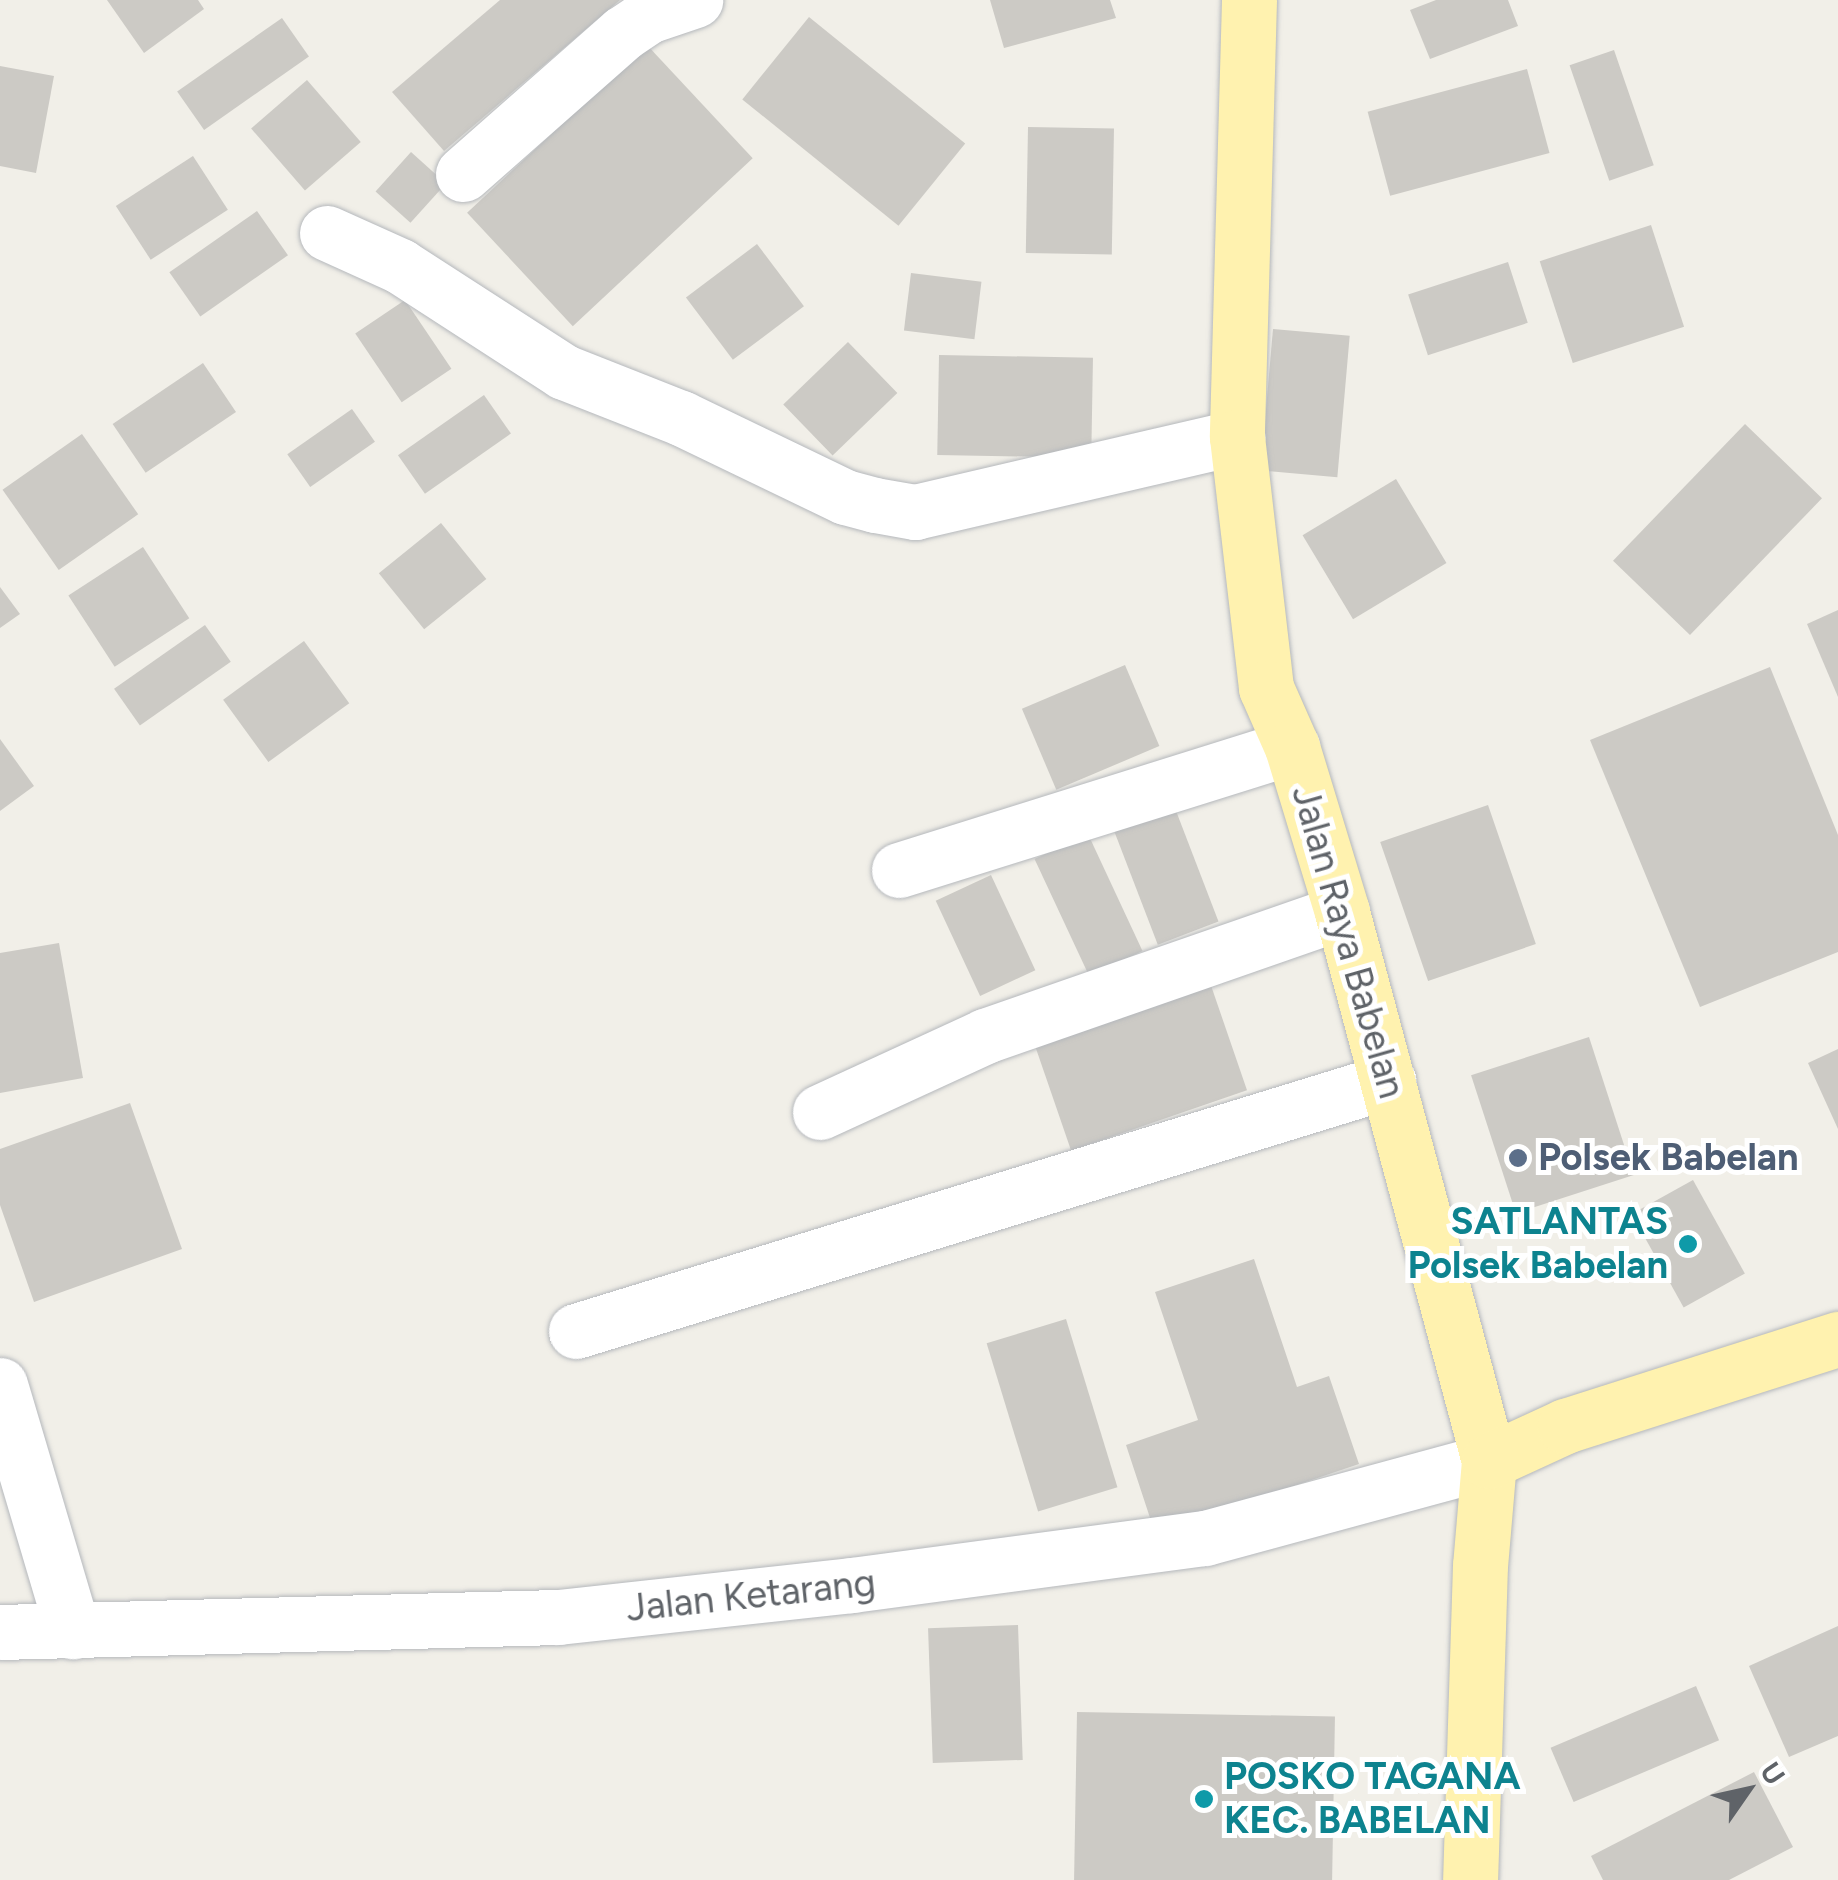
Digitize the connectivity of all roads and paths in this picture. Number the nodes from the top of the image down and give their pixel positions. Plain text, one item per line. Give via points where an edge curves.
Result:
1 (695, 0) edge
2 (1249, 0) edge
3 (463, 174) dead end
4 (327, 232) dead end
5 (1237, 437) junction
6 (1292, 748) junction
7 (899, 870) dead end
8 (1342, 912) junction
9 (1388, 1082) junction
10 (820, 1112) dead end
11 (576, 1331) dead end
12 (1838, 1339) edge
13 (0, 1385) edge
14 (1490, 1461) junction
15 (73, 1630) junction
16 (0, 1632) edge
17 (1470, 1880) edge

1 - 3 street via 648,16 623,33
2 - 5 main road, Jalan Raya Babelan
4 - 5 street via 400,266 564,372 875,505 915,512
5 - 6 main road, Jalan Raya Babelan via 1266,688
6 - 7 street
6 - 8 main road, Jalan Raya Babelan
8 - 9 main road, Jalan Raya Babelan
8 - 10 street via 985,1036
9 - 11 street
9 - 14 main road, Jalan Raya Babelan
12 - 14 main road via 1565,1426
13 - 15 street
14 - 15 street, Jalan Ketarang via 1205,1538 851,1586 558,1617
14 - 17 main road, Jalan Raya Babelan
15 - 16 street, Jalan Ketarang

